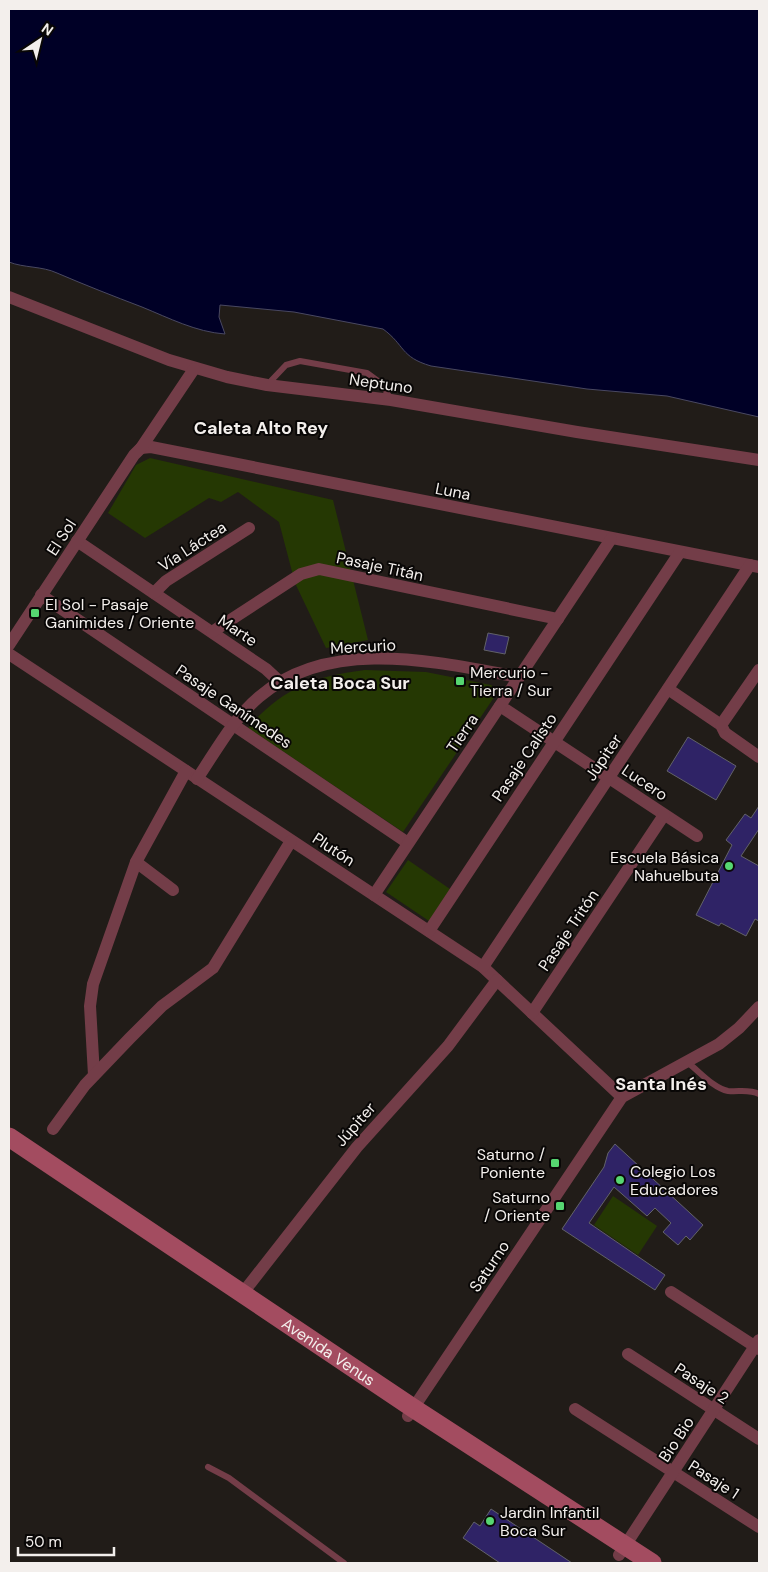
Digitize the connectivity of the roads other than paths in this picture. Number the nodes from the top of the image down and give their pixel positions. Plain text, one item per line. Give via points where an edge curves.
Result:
1 (9, 298) edge
2 (194, 369) junction
3 (267, 385) junction
4 (391, 400) junction
5 (141, 448) junction
6 (759, 460) edge
7 (249, 528) dead end
8 (611, 539) junction
9 (77, 541) junction
10 (680, 552) junction
11 (755, 566) edge
12 (154, 593) junction
13 (41, 596) junction
14 (558, 619) junction
15 (212, 632) junction
16 (9, 645) edge
17 (9, 654) edge
18 (759, 670) edge
19 (519, 678) junction
20 (280, 682) junction
21 (668, 689) junction
22 (500, 706) junction
23 (233, 725) junction
24 (721, 726) junction
25 (554, 742) junction
26 (759, 757) edge
27 (192, 775) junction
28 (609, 778) junction
29 (664, 815) junction
30 (697, 836) dead end
31 (291, 841) junction
32 (408, 843) junction
33 (136, 862) junction
34 (173, 890) dead end
35 (374, 895) junction
36 (429, 931) junction
37 (483, 967) junction
38 (497, 980) junction
39 (759, 1007) edge
40 (532, 1013) junction
41 (687, 1062) junction
42 (94, 1075) junction
43 (759, 1094) edge
44 (622, 1097) junction
45 (53, 1129) dead end
46 (9, 1137) edge
47 (9, 1148) edge
48 (671, 1292) dead end
49 (242, 1294) junction
50 (758, 1345) edge
51 (628, 1354) dead end
52 (575, 1409) dead end
53 (714, 1410) junction
54 (411, 1412) junction
55 (759, 1439) edge
56 (208, 1467) dead end
57 (674, 1472) junction
58 (759, 1527) edge
59 (625, 1555) edge
60 (344, 1563) edge
61 (652, 1563) edge

1 - 2 street, Neptuno
2 - 3 street, Neptuno
2 - 5 street, El Sol
3 - 4 street, Neptuno
3 - 4 lane via 286,365 300,361 368,373 382,384
4 - 6 street, Neptuno
5 - 8 street, Luna via 161,449
5 - 9 street, El Sol
7 - 12 street, Vía Láctea via 166,581
8 - 10 street, Luna
8 - 14 street, Tierra
9 - 12 street, Marte
9 - 13 street, El Sol
10 - 11 street, Luna
10 - 25 street, Pasaje Calisto
11 - 21 street, Júpiter
12 - 15 street, Marte
13 - 16 street, El Sol
13 - 23 street, Pasaje Ganímedes
14 - 15 street, Pasaje Titán via 319,569 301,574
14 - 19 street, Tierra
15 - 20 street, Marte via 266,668
17 - 27 street, Plutón
18 - 24 street
19 - 20 street, Mercurio via 442,663 383,659 328,663
19 - 22 street, Tierra
20 - 23 street, Mercurio via 258,697
21 - 24 street
21 - 28 street, Júpiter
22 - 25 street, Lucero
22 - 32 street, Tierra
23 - 27 street, Mercurio
23 - 32 street, Pasaje Ganímedes
24 - 26 street via 728,735
25 - 28 street, Lucero
25 - 36 street, Pasaje Calisto
27 - 31 street, Plutón
27 - 33 street, Mercurio
28 - 29 street, Lucero
28 - 37 street, Júpiter
29 - 30 street, Lucero
29 - 40 street, Pasaje Tritón
31 - 35 street, Plutón
31 - 42 street via 213,968 162,1006
32 - 35 street, Tierra
33 - 34 street
33 - 42 street, Mercurio via 91,992
35 - 36 street, Plutón
36 - 37 street, Plutón
37 - 38 street, Plutón
38 - 40 street, Plutón
38 - 49 street, Júpiter via 448,1046 350,1154
39 - 41 street, Saturno via 729,1036
40 - 44 street, Plutón
41 - 43 lane via 719,1087
41 - 44 street, Saturno
42 - 45 street
44 - 54 street, Saturno
46 - 49 street, Avenida Venus
47 - 54 street, Avenida Venus via 234,1302
48 - 50 street
49 - 54 street, Avenida Venus
50 - 53 street, Bio Bio
51 - 53 street, Pasaje 2
52 - 57 street, Pasaje 1
53 - 55 street, Pasaje 2
53 - 57 street, Bio Bio
54 - 59 street, Avenida Venus
56 - 60 lane via 229,1478
57 - 58 street, Pasaje 1
57 - 59 street, Bio Bio
59 - 61 street, Avenida Venus

